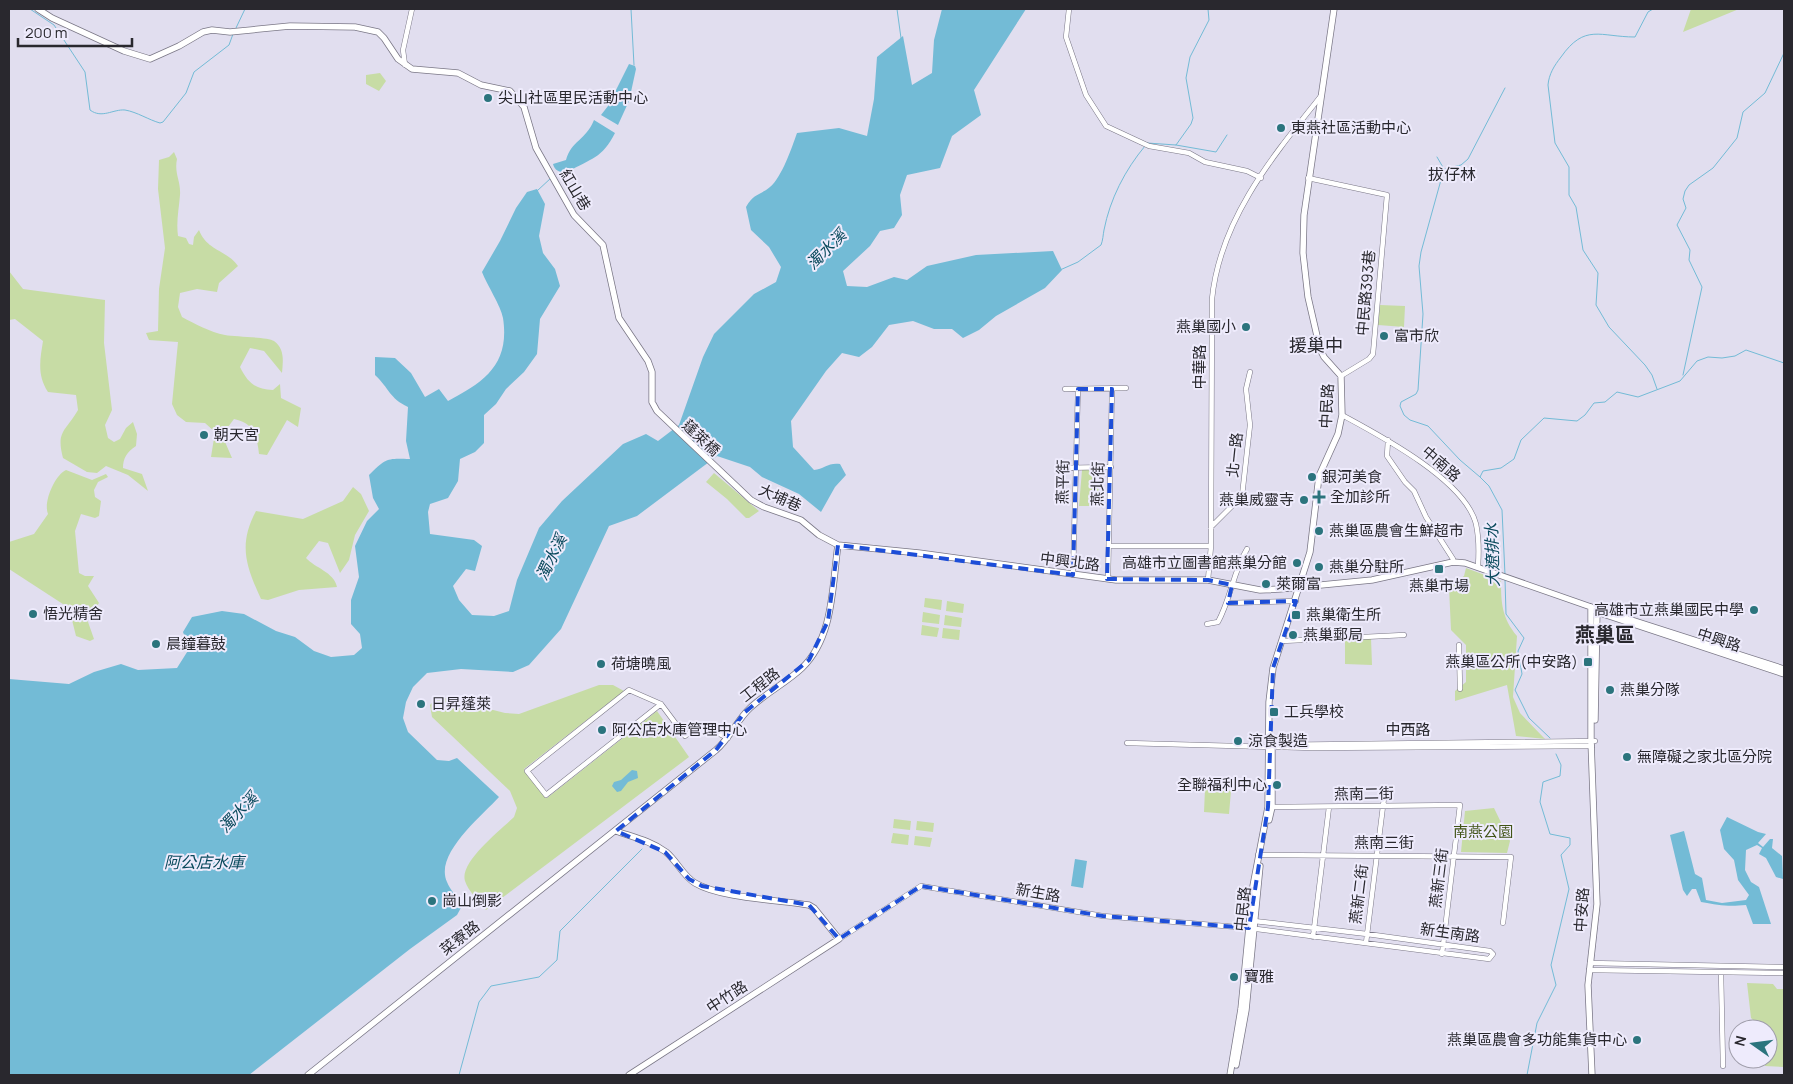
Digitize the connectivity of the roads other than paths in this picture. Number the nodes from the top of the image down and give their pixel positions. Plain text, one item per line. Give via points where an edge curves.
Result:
1 (38, 9) edge
2 (412, 9) edge
3 (1069, 9) edge
4 (1334, 9) edge
5 (405, 65) junction
6 (1322, 95) junction
7 (1260, 178) junction
8 (1308, 178) junction
9 (1250, 372) dead end
10 (1341, 376) junction
11 (1126, 388) dead end
12 (1065, 389) dead end
13 (1112, 389) junction
14 (1078, 390) junction
15 (1342, 415) junction
16 (670, 425) joint
17 (1388, 440) junction
18 (1111, 467) junction
19 (715, 468) joint
20 (1061, 468) dead end
21 (1076, 468) junction
22 (1211, 527) junction
23 (838, 545) junction
24 (1109, 546) junction
25 (1211, 546) junction
26 (1247, 549) dead end
27 (1453, 562) junction
28 (1478, 566) junction
29 (1074, 575) junction
30 (1108, 578) junction
31 (1208, 580) junction
32 (1232, 585) junction
33 (1300, 587) junction
34 (1296, 601) junction
35 (1228, 603) junction
36 (1595, 609) junction
37 (1207, 624) dead end
38 (1404, 635) dead end
39 (1282, 642) junction
40 (1459, 645) dead end
41 (1739, 657) junction
42 (1784, 669) edge
43 (1784, 674) edge
44 (1460, 689) dead end
45 (661, 704) junction
46 (728, 738) junction
47 (1127, 743) dead end
48 (1593, 743) junction
49 (1269, 746) junction
50 (1385, 790) dead end
51 (1460, 805) joint
52 (1329, 806) junction
53 (1383, 806) junction
54 (1270, 807) junction
55 (616, 831) junction
56 (1377, 855) junction
57 (1260, 856) junction
58 (1322, 856) junction
59 (1454, 856) junction
60 (1254, 921) junction
61 (1503, 924) dead end
62 (1314, 927) junction
63 (1251, 929) junction
64 (1367, 934) junction
65 (1313, 937) junction
66 (839, 939) junction
67 (1366, 943) junction
68 (1444, 945) junction
69 (1442, 954) junction
70 (1590, 963) junction
71 (1784, 968) edge
72 (1589, 970) junction
73 (1720, 972) junction
74 (1784, 973) edge
75 (1723, 1066) dead end
76 (308, 1075) edge
77 (629, 1075) edge
78 (1231, 1075) edge
79 (1592, 1075) edge

1 - 5 street via 142,58 157,57 212,30 234,32 290,26 370,30 384,38
2 - 5 street via 403,50
3 - 7 street via 1066,37 1086,95 1106,126 1149,146 1189,153 1205,162 1247,171
4 - 6 street, 中民路
5 - 16 street, 紅山巷 via 421,72 458,73 480,85 500,87 515,95 524,107 536,148 552,177 578,221 603,245 619,318 648,361 652,372 652,402
6 - 7 street, 中華路
6 - 8 street, 中民路
7 - 22 street, 中華路 via 1231,225 1214,277
8 - 10 street, 中民路 via 1303,228 1308,297 1321,353
8 - 10 street, 中民路393巷 via 1387,195 1373,354
9 - 22 street, 北一路 via 1246,389 1250,424 1242,496
10 - 15 street, 中民路
11 - 13 street
12 - 14 street
13 - 14 street
13 - 18 street, 燕北街
14 - 21 street, 燕平街
15 - 17 street, 中南路
15 - 33 street, 中民路 via 1338,434 1319,476 1310,552
16 - 19 street, 蓬萊橋
17 - 27 street via 1387,456 1414,491
17 - 28 street, 中南路 via 1416,458 1465,504 1476,524
18 - 21 street
18 - 24 street, 燕北街
19 - 23 street, 大埔巷 via 751,500 801,520
20 - 21 street
21 - 29 street, 燕平街
22 - 25 street, 中華路
23 - 29 street, 中興北路
23 - 46 street, 工程路 via 828,620 814,652 802,668 745,712
24 - 25 street
24 - 30 street, 燕北街
25 - 31 street, 中華路
26 - 32 street via 1238,564
27 - 28 street
27 - 33 street via 1372,580
28 - 36 street, 中興路
29 - 30 street, 中興北路
30 - 31 street, 中興北路
31 - 32 street, 中興北路
32 - 33 street, 中興北路 via 1260,590
32 - 35 street
33 - 34 street, 中民路
34 - 35 street
34 - 39 street, 中民路
35 - 37 street via 1218,622
36 - 41 street, 中興路
36 - 48 street, 中安路
38 - 39 street
39 - 49 street, 中民路 via 1271,684
40 - 44 street
41 - 42 street, 中興路
41 - 43 street, 中興路
45 - 45 street via 630,690 527,771 546,795
45 - 46 street via 685,736 700,725
46 - 55 street, 工程路
47 - 49 street, 中西路
48 - 49 street, 中西路
48 - 70 street, 中安路 via 1597,904
49 - 54 street, 中民路
50 - 53 street, 燕新二街
51 - 53 street, 燕南二街
51 - 59 street, 燕新三街
52 - 53 street, 燕南二街
52 - 54 street, 燕南二街
52 - 58 street
53 - 56 street, 燕新二街
54 - 57 street, 中民路
55 - 66 street via 665,852 689,878 702,886 814,908
55 - 76 street, 菜寮路
56 - 58 street, 燕南三街
56 - 59 street, 燕南三街
56 - 64 street, 燕新二街
57 - 58 street, 燕南三街
57 - 60 street, 中民路
57 - 63 street, 中民路
58 - 62 street
59 - 61 street, 燕南三街 via 1511,857
59 - 68 street, 燕新三街
60 - 62 street, 新生南路
60 - 63 street, 中民路
62 - 64 street, 新生南路
62 - 65 street
63 - 65 street, 新生南路
63 - 66 street, 新生路 via 1103,916 920,886
63 - 78 street, 中民路
64 - 67 street, 燕新二街
64 - 68 street, 新生南路
65 - 67 street, 新生南路
66 - 77 street, 中竹路
67 - 69 street, 新生南路
68 - 69 street, 燕新三街
68 - 69 street, 新生南路 via 1493,954 1489,959
70 - 71 street
70 - 72 street, 中安路
72 - 73 street
72 - 79 street, 中安路
73 - 74 street
73 - 75 street

